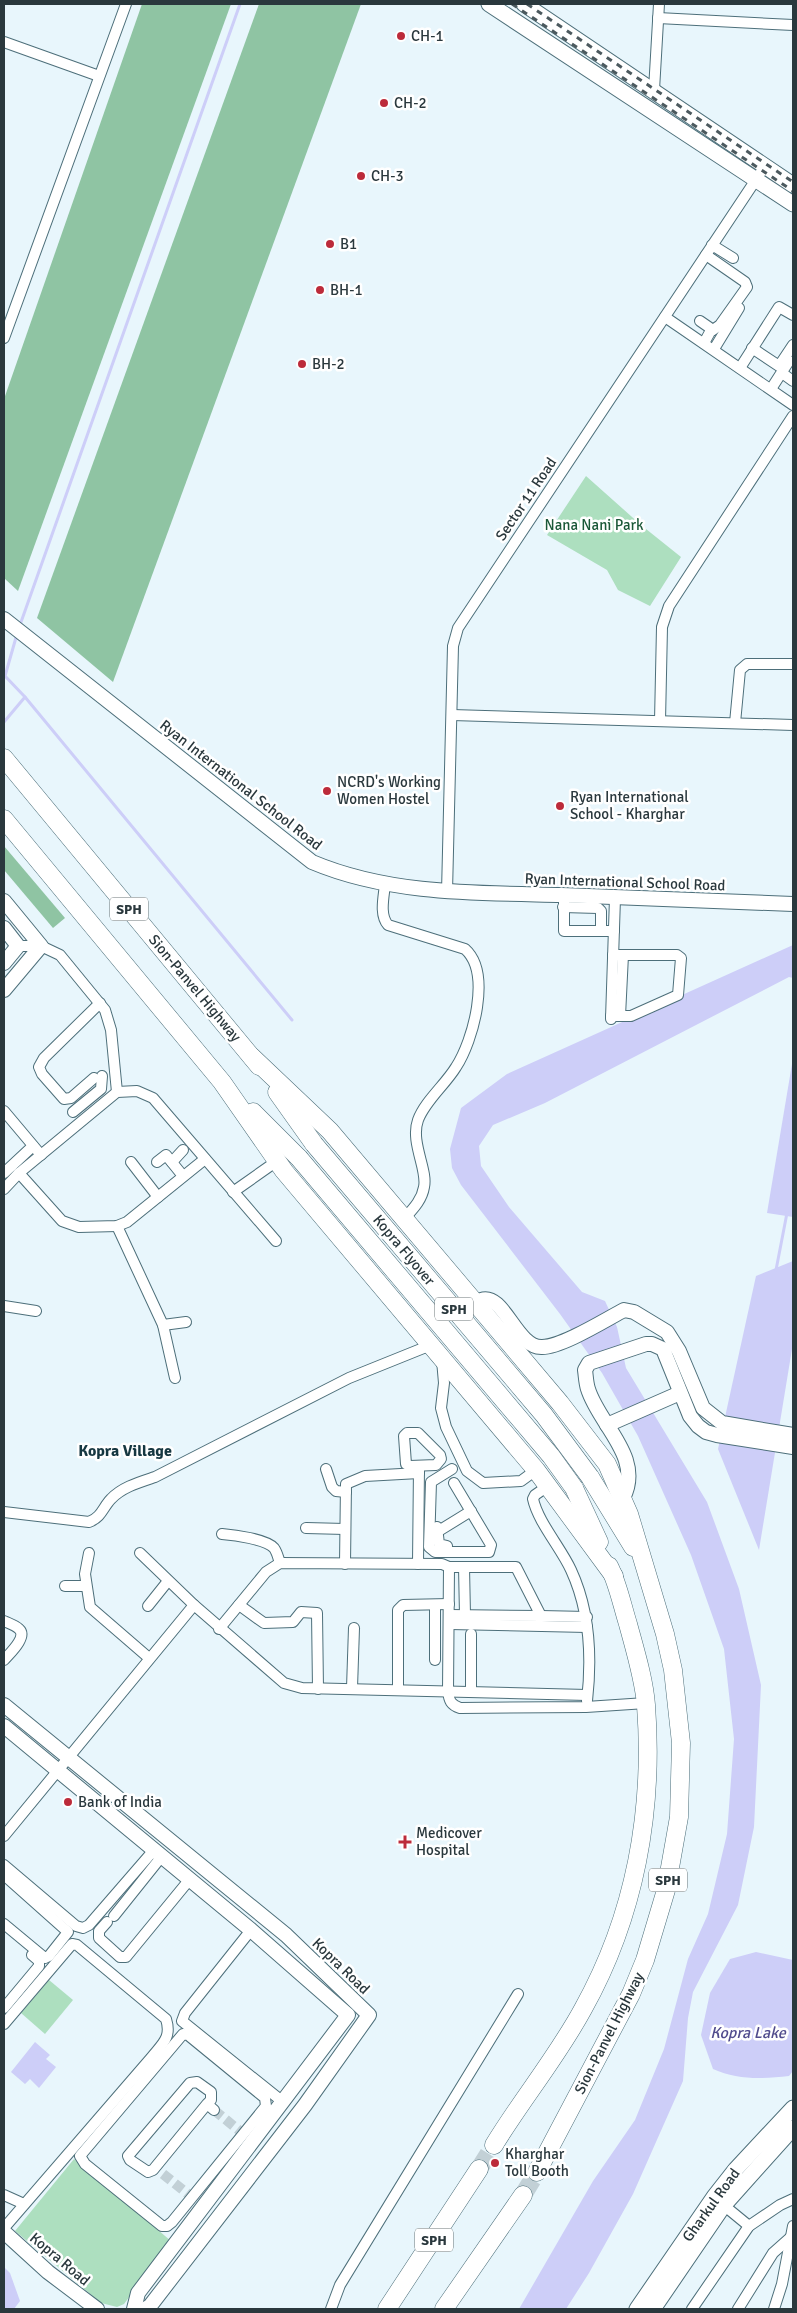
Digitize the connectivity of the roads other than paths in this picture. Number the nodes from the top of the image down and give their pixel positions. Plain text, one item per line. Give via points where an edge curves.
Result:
1 (126, 4) edge
2 (489, 4) edge
3 (659, 4) edge
4 (526, 5) edge
5 (658, 18) junction
6 (793, 25) edge
7 (4, 42) edge
8 (99, 76) junction
9 (654, 90) junction
10 (765, 166) junction
11 (756, 181) junction
12 (793, 185) edge
13 (793, 204) edge
14 (712, 245) junction
15 (706, 255) junction
16 (733, 258) dead end
17 (747, 296) dead end
18 (773, 308) dead end
19 (793, 315) edge
20 (665, 317) junction
21 (700, 322) dead end
22 (713, 330) junction
23 (4, 338) edge
24 (704, 343) junction
25 (793, 345) edge
26 (752, 348) junction
27 (714, 350) junction
28 (793, 354) edge
29 (738, 367) junction
30 (782, 373) junction
31 (793, 381) edge
32 (771, 389) junction
33 (793, 405) edge
34 (793, 416) edge
35 (5, 620) edge
36 (793, 664) edge
37 (452, 715) junction
38 (660, 721) junction
39 (735, 723) junction
40 (793, 725) edge
41 (5, 759) edge
42 (4, 819) edge
43 (385, 884) junction
44 (447, 892) junction
45 (615, 898) junction
46 (4, 901) edge
47 (564, 902) junction
48 (793, 904) edge
49 (4, 928) edge
50 (601, 931) junction
51 (614, 932) junction
52 (18, 946) junction
53 (41, 946) junction
54 (618, 955) junction
55 (4, 963) edge
56 (4, 990) edge
57 (100, 1003) junction
58 (252, 1057) junction
59 (222, 1082) junction
60 (117, 1092) junction
61 (4, 1111) edge
62 (81, 1122) junction
63 (33, 1146) junction
64 (183, 1150) dead end
65 (41, 1155) junction
66 (205, 1159) junction
67 (277, 1161) junction
68 (131, 1162) dead end
69 (157, 1162) dead end
70 (172, 1162) junction
71 (4, 1173) edge
72 (19, 1173) junction
73 (183, 1176) junction
74 (4, 1189) edge
75 (233, 1192) junction
76 (158, 1197) junction
77 (404, 1220) junction
78 (117, 1226) junction
79 (276, 1241) dead end
80 (4, 1306) edge
81 (474, 1306) junction
82 (36, 1311) dead end
83 (186, 1322) dead end
84 (163, 1325) junction
85 (437, 1347) junction
86 (175, 1378) dead end
87 (680, 1393) junction
88 (607, 1425) junction
89 (720, 1429) junction
90 (793, 1435) edge
91 (793, 1447) edge
92 (326, 1469) dead end
93 (452, 1469) dead end
94 (536, 1470) junction
95 (454, 1482) dead end
96 (548, 1486) junction
97 (346, 1492) junction
98 (623, 1498) junction
99 (471, 1511) junction
100 (4, 1512) edge
101 (306, 1528) dead end
102 (345, 1529) junction
103 (222, 1534) dead end
104 (445, 1549) junction
105 (89, 1553) dead end
106 (140, 1553) dead end
107 (280, 1563) junction
108 (345, 1564) junction
109 (418, 1564) junction
110 (643, 1564) junction
111 (446, 1566) junction
112 (464, 1567) junction
113 (614, 1576) junction
114 (168, 1581) junction
115 (65, 1586) dead end
116 (86, 1586) junction
117 (449, 1604) junction
118 (194, 1605) junction
119 (239, 1605) junction
120 (435, 1605) junction
121 (148, 1606) dead end
122 (541, 1616) junction
123 (450, 1620) junction
124 (4, 1621) edge
125 (587, 1622) junction
126 (354, 1628) dead end
127 (467, 1628) junction
128 (219, 1629) junction
129 (149, 1658) junction
130 (4, 1660) edge
131 (435, 1660) dead end
132 (352, 1688) junction
133 (318, 1689) junction
134 (398, 1690) junction
135 (448, 1691) junction
136 (471, 1692) junction
137 (587, 1695) junction
138 (646, 1703) junction
139 (4, 1705) edge
140 (586, 1707) junction
141 (4, 1727) edge
142 (69, 1759) junction
143 (58, 1771) junction
144 (4, 1836) edge
145 (158, 1853) junction
146 (4, 1865) edge
147 (4, 1875) edge
148 (190, 1879) junction
149 (4, 1924) edge
150 (251, 1930) junction
151 (4, 1932) edge
152 (340, 1987) junction
153 (518, 1994) dead end
154 (330, 1999) junction
155 (4, 2008) edge
156 (4, 2024) edge
157 (284, 2102) junction
158 (793, 2108) edge
159 (793, 2128) edge
160 (246, 2136) junction
161 (494, 2145) tunnel mouth
162 (479, 2169) tunnel mouth
163 (159, 2170) joint
164 (537, 2172) tunnel mouth
165 (4, 2195) edge
166 (190, 2195) junction
167 (522, 2195) tunnel mouth
168 (793, 2199) edge
169 (719, 2201) junction
170 (24, 2204) junction
171 (204, 2207) junction
172 (749, 2226) junction
173 (4, 2228) edge
174 (792, 2231) edge
175 (4, 2232) edge
176 (97, 2309) edge
177 (134, 2309) edge
178 (144, 2309) edge
179 (331, 2309) edge
180 (387, 2309) edge
181 (444, 2309) edge
182 (637, 2309) edge
183 (653, 2309) edge
184 (692, 2309) edge
185 (738, 2309) edge
186 (774, 2309) edge

1 - 8 street
2 - 11 main road
3 - 5 street
4 - 9 main road
5 - 6 street
5 - 9 street
7 - 8 street
8 - 23 street
9 - 10 main road
10 - 11 street, Sector 11 Road
10 - 12 main road
11 - 13 main road
11 - 14 street, Sector 11 Road
14 - 15 street, Sector 11 Road
14 - 16 street
15 - 20 street, Sector 11 Road
15 - 22 street via 746,284 720,325
17 - 27 street
18 - 29 street
19 - 26 street via 779,307
20 - 24 street
20 - 37 street, Sector 11 Road via 458,628 453,646
21 - 22 street
22 - 24 street
24 - 27 street
25 - 26 street via 778,366
26 - 29 street
27 - 29 street
28 - 30 street
29 - 32 street
30 - 31 street
30 - 32 street
32 - 33 street
34 - 38 street via 669,606 662,627
35 - 43 street, Ryan International School Road via 312,862 339,874
36 - 39 street via 742,666
37 - 38 street
37 - 44 street, Sector 11 Road
38 - 39 street
39 - 40 street
41 - 58 highway, Sion-Panvel Highway / SPH
42 - 59 highway, SPH
43 - 44 street, Ryan International School Road
43 - 77 street via 383,913 388,925 466,949 473,956 478,973 478,1004 457,1066 424,1109 416,1126 425,1186 420,1201
44 - 47 street, Ryan International School Road
45 - 47 street, Ryan International School Road
45 - 48 street, Ryan International School Road
45 - 51 street
46 - 53 street
47 - 50 street via 598,908 601,911
47 - 50 street via 564,930
49 - 52 street
50 - 51 street
51 - 54 street
52 - 53 street
52 - 55 street
53 - 56 street
53 - 57 street via 60,955
54 - 54 street via 614,1017 635,1014 677,996 680,956
57 - 60 street via 111,1030
57 - 62 street via 44,1058 40,1067 42,1074 64,1099 71,1098 98,1077 101,1089 70,1108
58 - 77 highway via 330,1131
58 - 110 highway, Kopra Flyover / SPH, bridge via 314,1144 544,1415 590,1476
59 - 67 highway
59 - 113 highway, Kopra Flyover / SPH, bridge via 299,1158 551,1456 574,1488
60 - 62 street
60 - 66 street via 137,1091 153,1098
61 - 63 street
62 - 65 street
63 - 65 street
63 - 71 street
64 - 70 street
65 - 72 street
66 - 73 street
66 - 75 street
67 - 75 street
67 - 85 highway
68 - 76 street
69 - 70 street via 166,1155
70 - 73 street
72 - 74 street
72 - 78 street via 62,1221 79,1227
73 - 76 street
75 - 79 street
76 - 78 street via 127,1222
77 - 81 highway
78 - 84 street
80 - 82 street
81 - 89 street via 485,1298 498,1305 520,1334 541,1348 559,1343 624,1310 634,1312 667,1332 680,1351 703,1408
81 - 98 highway via 583,1431 607,1464
83 - 84 street
84 - 86 street
85 - 94 highway
85 - 94 street via 444,1383 441,1408 446,1427 467,1471 484,1483 521,1481
85 - 100 street via 349,1378 155,1477 131,1485 110,1500 100,1515 89,1522
87 - 88 street
87 - 88 street via 663,1349 652,1344 589,1363 584,1370 588,1390
87 - 89 street via 698,1426 706,1432
88 - 98 street via 628,1466 627,1490
89 - 90 street
89 - 91 street
92 - 97 street via 336,1492
93 - 104 street via 432,1479 430,1484 429,1547 433,1552
94 - 96 highway
95 - 99 street
96 - 113 highway
96 - 125 street via 535,1495 534,1505 571,1570
97 - 102 street
97 - 109 street via 346,1484 354,1479 419,1470
98 - 110 highway
99 - 104 street via 437,1528 439,1544
99 - 104 street via 492,1550 486,1554
101 - 102 street
102 - 108 street
103 - 107 street via 272,1546
104 - 111 street
105 - 116 street
106 - 114 street
107 - 108 street
107 - 119 street via 266,1572
108 - 109 street
109 - 111 street
110 - 164 highway, Sion-Panvel Highway / SPH via 665,1634 678,1706 681,1780 674,1854 656,1925 631,1994
111 - 112 street
111 - 117 street
112 - 122 street via 516,1567
112 - 127 street
113 - 138 highway, SPH
114 - 118 street
114 - 121 street
115 - 116 street
116 - 129 street via 92,1610
117 - 120 street
117 - 123 street
118 - 128 street
118 - 129 street
119 - 128 street
119 - 133 street via 264,1623 291,1623 301,1612 317,1612
120 - 131 street
120 - 134 street via 403,1605 398,1610
122 - 125 street
122 - 127 street
123 - 127 street
123 - 135 street
124 - 130 street via 21,1632 20,1640
125 - 127 street
125 - 137 street
126 - 132 street
127 - 136 street
128 - 133 street via 284,1683
129 - 142 street
132 - 133 street
132 - 134 street
134 - 135 street
135 - 136 street
135 - 140 street via 452,1705 460,1708
136 - 137 street
137 - 140 street
138 - 140 street
138 - 161 highway, SPH via 645,1814 624,1915 613,1947 583,2010
139 - 142 street, Kopra Road
141 - 143 street, Kopra Road
142 - 143 street
142 - 152 street, Kopra Road via 286,1935
143 - 144 street
143 - 145 street, Kopra Road
145 - 146 street via 83,1928 76,1926
145 - 148 street, Kopra Road
145 - 148 street via 99,1931 101,1942 120,1957 126,1957
147 - 149 street via 68,1932 45,1958
148 - 150 street, Kopra Road
150 - 154 street, Kopra Road
150 - 157 street via 182,2021
151 - 155 street via 40,1964
152 - 154 street
152 - 178 street, Kopra Road via 370,2015 150,2306
153 - 179 street via 340,2285
154 - 157 street, Kopra Road via 348,2014
156 - 170 street via 72,1944 160,2013 169,2027 169,2035
157 - 160 street, Kopra Road
158 - 169 main road, Gharkul Road via 736,2169
159 - 169 main road, Gharkul Road
160 - 166 street
160 - 166 street via 266,2106 265,2098 183,2034 80,2156 85,2164 162,2226 172,2222
160 - 171 street, Kopra Road
162 - 180 highway, SPH
163 - 163 street via 210,2107 211,2092 197,2082 190,2083 128,2156 148,2172
165 - 170 street
166 - 171 street
167 - 181 highway
168 - 172 street
169 - 172 street
169 - 182 main road, Gharkul Road
169 - 183 main road, Gharkul Road
170 - 173 street
171 - 177 street, Kopra Road via 138,2293
172 - 184 street
174 - 185 street via 773,2253
174 - 186 street
175 - 176 street, Kopra Road via 48,2272

